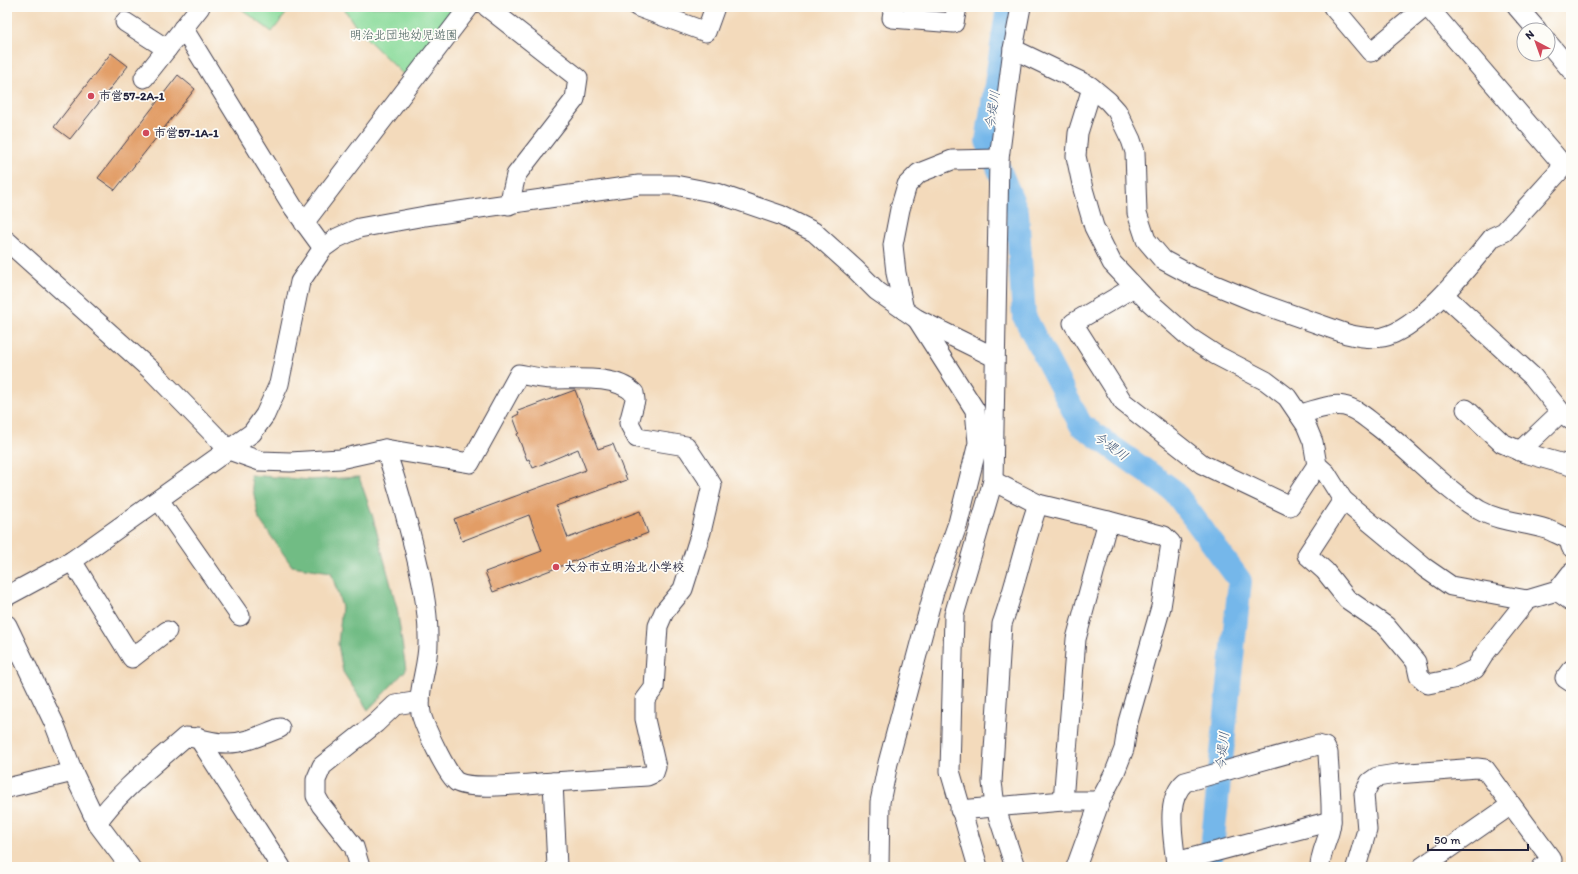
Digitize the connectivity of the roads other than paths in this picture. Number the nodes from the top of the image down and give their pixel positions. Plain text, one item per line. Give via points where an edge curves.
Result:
1 (200, 7) edge
2 (469, 7) edge
3 (487, 7) edge
4 (638, 7) edge
5 (715, 7) edge
6 (894, 7) edge
7 (957, 7) edge
8 (1021, 7) edge
9 (1333, 7) edge
10 (1426, 7) edge
11 (1517, 7) edge
12 (124, 22) dead end
13 (1530, 22) edge
14 (183, 28) junction
15 (167, 49) junction
16 (1013, 49) junction
17 (1556, 52) edge
18 (1571, 70) edge
19 (144, 78) dead end
20 (1092, 88) junction
21 (998, 160) junction
22 (509, 205) junction
23 (304, 223) junction
24 (7, 241) edge
25 (323, 248) junction
26 (1134, 287) junction
27 (1444, 294) junction
28 (911, 315) junction
29 (994, 357) junction
30 (1466, 409) dead end
31 (1300, 414) junction
32 (1566, 416) edge
33 (385, 449) junction
34 (230, 450) junction
35 (1520, 451) junction
36 (1317, 465) junction
37 (1571, 466) edge
38 (993, 481) junction
39 (159, 500) junction
40 (1343, 500) junction
41 (1038, 504) junction
42 (1108, 521) junction
43 (1571, 547) edge
44 (72, 561) junction
45 (1571, 573) edge
46 (7, 596) edge
47 (1564, 596) edge
48 (1527, 600) junction
49 (240, 616) dead end
50 (7, 625) edge
51 (167, 632) dead end
52 (1571, 670) edge
53 (1571, 682) edge
54 (420, 701) junction
55 (280, 728) dead end
56 (198, 737) junction
57 (73, 772) junction
58 (553, 782) junction
59 (7, 788) edge
60 (1063, 801) junction
61 (1100, 801) junction
62 (1511, 805) junction
63 (995, 806) junction
64 (960, 810) junction
65 (1331, 821) junction
66 (97, 823) junction
67 (1176, 864) edge
68 (1431, 865) edge
69 (130, 867) edge
70 (281, 867) edge
71 (360, 867) edge
72 (557, 867) edge
73 (879, 867) edge
74 (978, 867) edge
75 (1015, 867) edge
76 (1076, 867) edge
77 (1320, 867) edge
78 (1356, 867) edge
79 (1542, 867) edge

1 - 14 street
2 - 23 street
3 - 22 street via 578,78 575,99 516,176
4 - 5 street via 706,32
6 - 7 street via 892,18 954,23
8 - 16 street
9 - 10 street via 1371,52
10 - 27 street via 1564,166 1504,232 1493,238
11 - 13 street
12 - 15 street
14 - 15 street
14 - 23 street
15 - 19 street
16 - 20 street
16 - 21 street
17 - 18 street
20 - 26 street via 1078,133 1076,156 1094,227 1112,263
20 - 27 street via 1117,111 1131,140 1135,152 1137,213 1146,240 1163,260 1191,275 1256,302 1362,338 1384,337 1405,327
21 - 28 street via 952,160 919,173 908,185 900,209 894,246 896,273
21 - 29 street
22 - 25 street via 424,216 359,228
22 - 28 street via 639,185 675,185 716,193 780,215 814,232 877,291
23 - 25 street
24 - 34 street via 153,372
25 - 34 street via 300,282 279,384 266,416 252,432
26 - 31 street via 1190,338 1266,381 1287,397
26 - 36 street via 1073,323 1123,402 1202,464 1290,506
27 - 32 street via 1533,377
28 - 29 street
28 - 73 street via 975,410 978,443 958,523 934,591 888,763 880,802
29 - 38 street
30 - 35 street via 1502,443
31 - 36 street via 1313,442
31 - 43 street via 1329,406 1345,406 1358,412 1455,494 1480,510 1499,519 1551,531 1569,539
32 - 35 street
33 - 34 street via 340,459 290,462 260,461
33 - 54 street via 396,479 424,586 428,644
33 - 58 street via 470,463 519,374 552,379 581,377 626,385 634,393 635,400 629,423 637,438 686,446 712,485 701,532 683,589 664,612 658,626 654,688 645,700 645,718 656,767 654,774 633,778
34 - 39 street
35 - 37 street
36 - 40 street
38 - 41 street
38 - 64 street via 954,615 950,771
39 - 44 street
39 - 49 street
40 - 48 street via 1425,568 1451,586
40 - 48 street via 1307,555 1325,571 1347,599 1386,626 1416,662 1419,676 1428,684 1453,679 1475,669
41 - 42 street
41 - 63 street via 1002,624 992,782
42 - 60 street via 1076,639
42 - 61 street via 1164,536 1171,543 1161,607 1128,722 1124,749
44 - 46 street
44 - 51 street via 132,658
45 - 47 street
47 - 48 street
50 - 57 street via 54,723
52 - 53 street via 1565,678
54 - 58 street via 421,714 446,769 458,783 473,786
54 - 71 street via 395,706 322,766 316,780 316,796 354,847
55 - 56 street via 247,740 226,744
56 - 66 street via 185,737 103,813
56 - 70 street
57 - 59 street
57 - 66 street
58 - 72 street
60 - 61 street
60 - 63 street
61 - 76 street
62 - 68 street
62 - 78 street via 1486,769 1482,768 1377,777 1370,782 1364,794 1366,830
62 - 79 street via 1552,860
63 - 64 street
63 - 75 street
64 - 74 street
65 - 67 street
65 - 67 street via 1328,753 1322,745 1309,746 1185,782 1173,800
65 - 77 street via 1320,858
66 - 69 street

